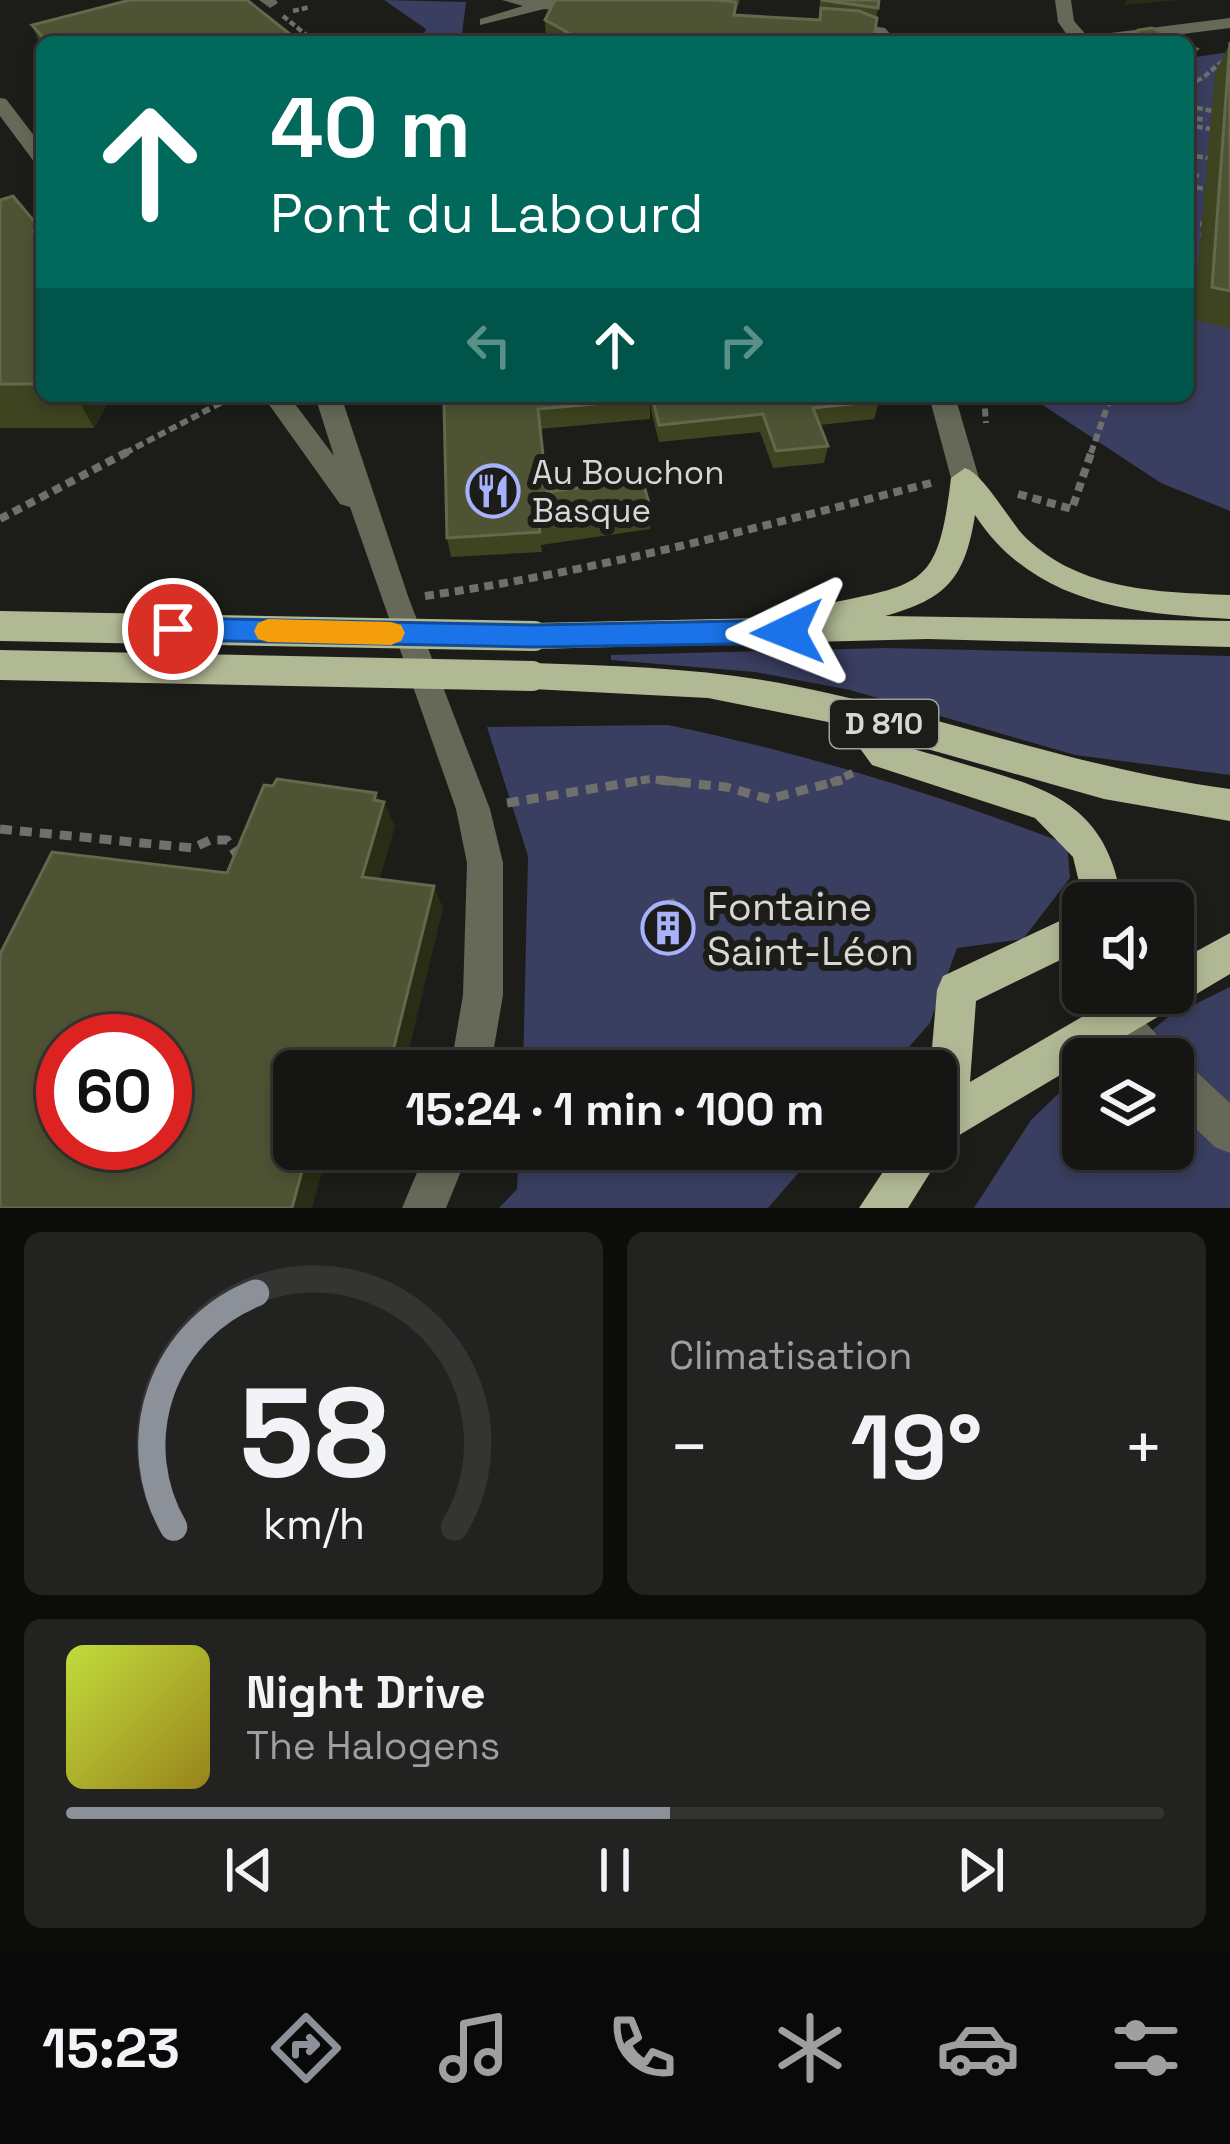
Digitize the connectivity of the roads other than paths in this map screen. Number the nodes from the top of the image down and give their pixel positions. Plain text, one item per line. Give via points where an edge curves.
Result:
1 (485, 0) edge
2 (510, 0) edge
3 (1063, 0) edge
4 (543, 5) junction
5 (612, 10) edge
6 (486, 22) junction
7 (1230, 23) edge
8 (813, 25) edge
9 (483, 36) edge
10 (880, 36) edge
11 (1077, 36) edge
12 (1129, 36) edge
13 (0, 103) edge
14 (36, 151) edge
15 (280, 402) edge
16 (330, 402) edge
17 (944, 402) edge
18 (965, 478) junction
19 (368, 521) junction
20 (1230, 607) edge
21 (0, 626) edge
22 (742, 633) junction
23 (1230, 634) edge
24 (0, 665) edge
25 (855, 716) junction
26 (1230, 805) edge
27 (1100, 882) edge
28 (1062, 939) edge
29 (1230, 952) edge
30 (1194, 973) edge
31 (1125, 1014) edge
32 (1113, 1021) junction
33 (1130, 1038) edge
34 (474, 1050) edge
35 (948, 1050) edge
36 (1194, 1099) edge
37 (957, 1121) edge
38 (1230, 1132) edge
39 (440, 1170) edge
40 (909, 1170) edge
41 (424, 1208) edge
42 (881, 1208) edge

1 - 6 street
2 - 4 street
3 - 11 street
4 - 5 street
4 - 6 street
6 - 9 street
7 - 12 street
8 - 10 street
13 - 14 street
15 - 19 street
16 - 19 street
17 - 18 street
18 - 20 main road via 1006,538 1058,578 1138,604
18 - 22 main road via 954,560 935,584 902,599
19 - 34 street via 473,809 485,863 487,932
21 - 22 main road, bridge
22 - 23 main road via 928,627
24 - 25 main road, D 810, bridge via 532,676 732,688
25 - 26 main road, D 810 via 1108,788
25 - 27 main road via 884,754 1046,806 1086,845
28 - 35 main road via 957,990
29 - 30 main road
31 - 32 main road
32 - 33 street
32 - 37 main road
36 - 38 street
39 - 41 street
40 - 42 main road

